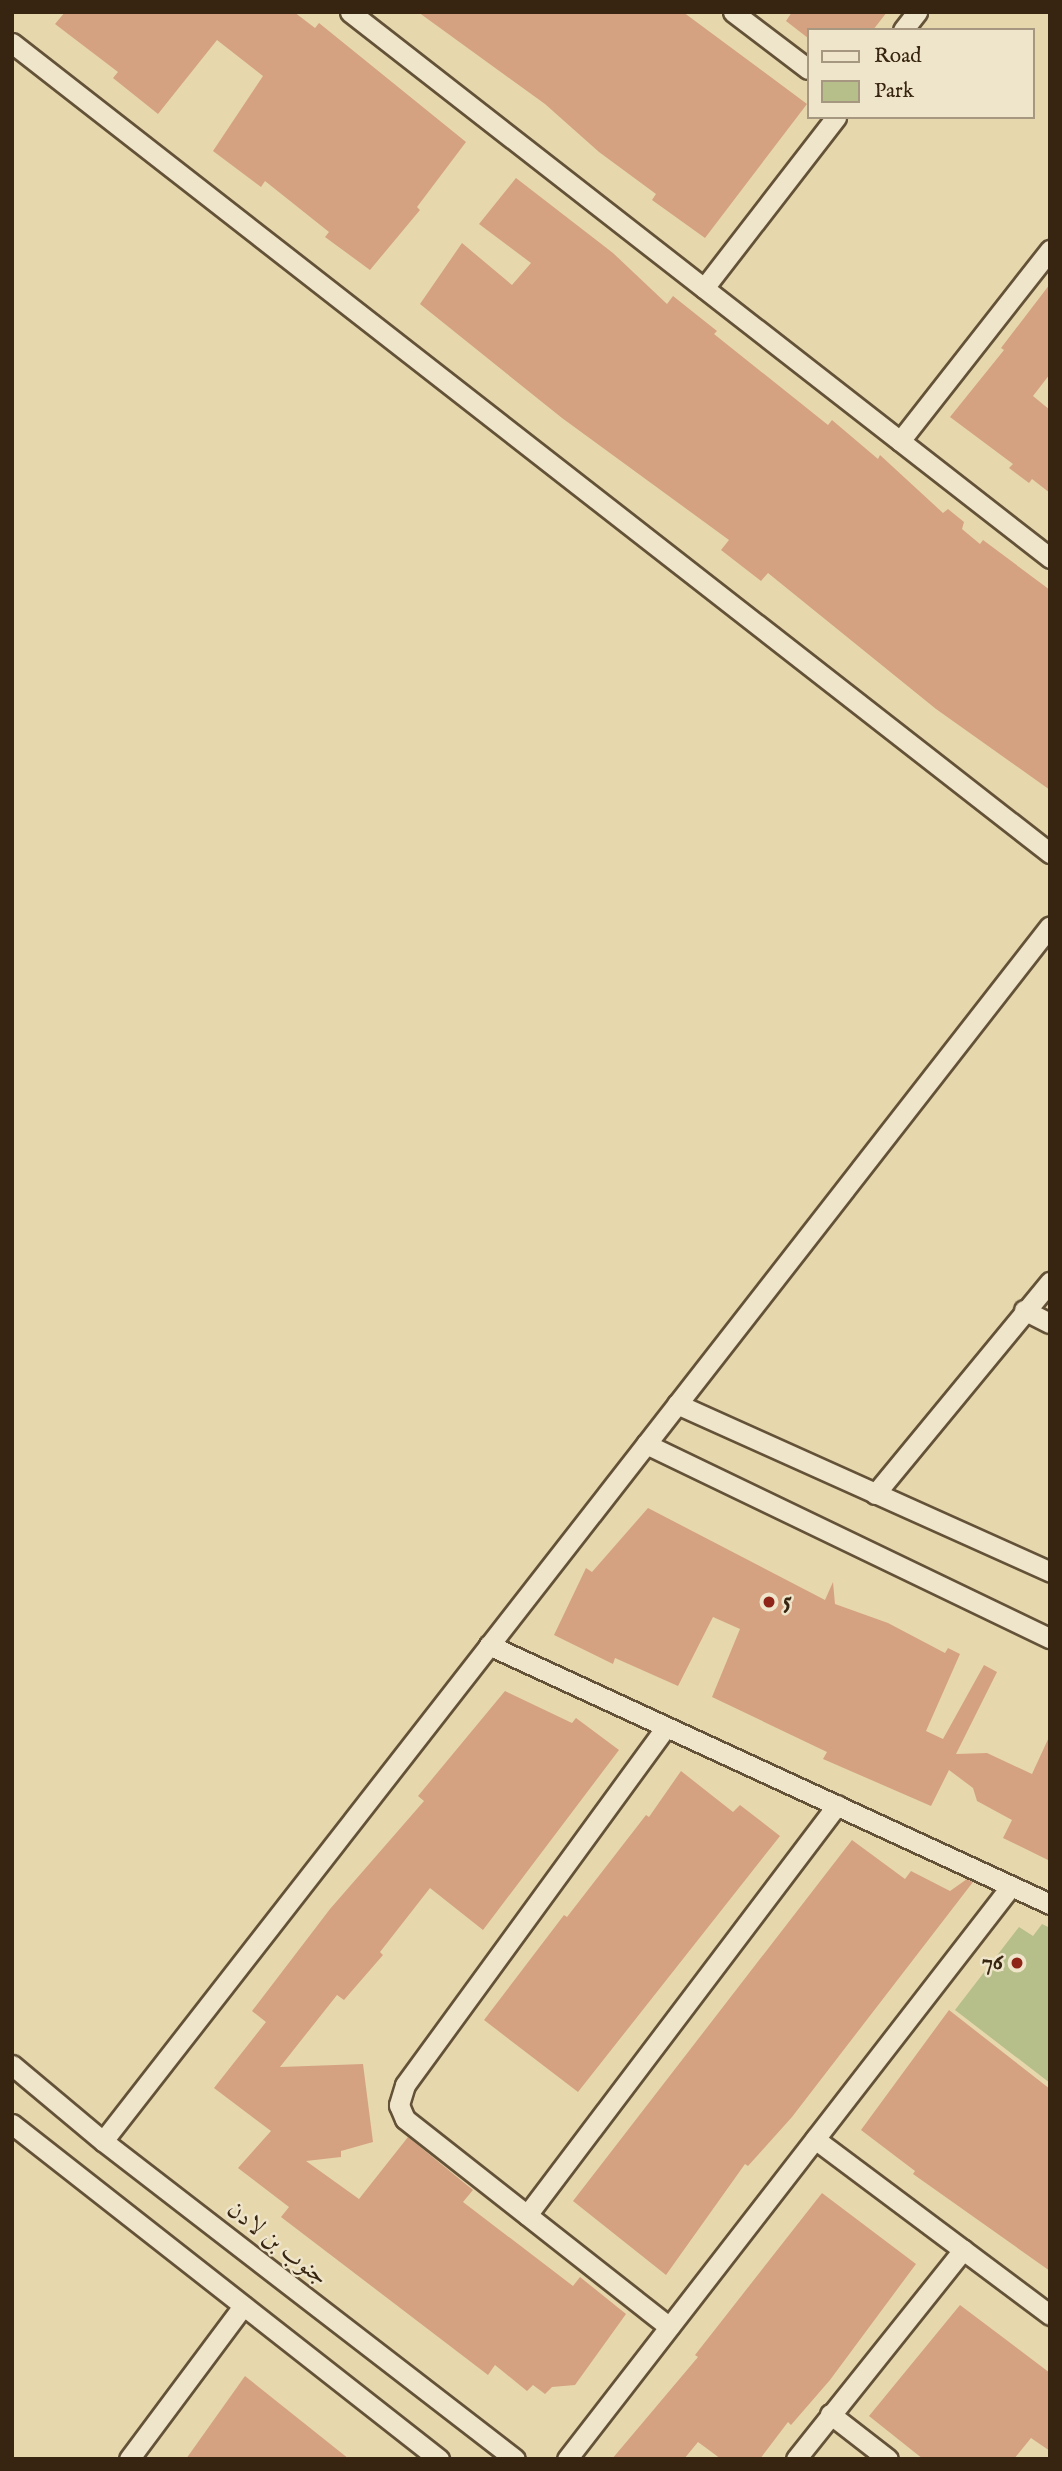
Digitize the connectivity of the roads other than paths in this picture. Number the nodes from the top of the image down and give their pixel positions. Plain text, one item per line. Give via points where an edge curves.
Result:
1 (350, 12) edge
2 (733, 12) edge
3 (917, 12) edge
4 (905, 28) edge
5 (12, 43) edge
6 (806, 67) edge
7 (834, 119) edge
8 (1050, 250) edge
9 (704, 288) junction
10 (900, 441) junction
11 (1050, 558) edge
12 (1050, 853) edge
13 (1050, 926) edge
14 (1050, 1282) edge
15 (1024, 1310) junction
16 (1050, 1322) edge
17 (677, 1404) junction
18 (646, 1444) junction
19 (875, 1494) junction
20 (1050, 1572) edge
21 (1050, 1638) edge
22 (489, 1645) junction
23 (666, 1727) junction
24 (837, 1805) junction
25 (1011, 1886) junction
26 (1050, 1904) edge
27 (12, 2065) edge
28 (12, 2124) edge
29 (815, 2139) junction
30 (103, 2141) junction
31 (527, 2215) junction
32 (963, 2250) junction
33 (243, 2306) junction
34 (1050, 2315) edge
35 (669, 2327) junction
36 (830, 2414) junction
37 (414, 2451) edge
38 (129, 2459) edge
39 (439, 2459) edge
40 (515, 2459) edge
41 (567, 2459) edge
42 (796, 2459) edge
43 (888, 2459) edge

1 - 9 street
2 - 6 street
3 - 4 street
5 - 12 street
7 - 9 street
8 - 10 street
9 - 10 street
10 - 11 street
13 - 17 street
14 - 15 street
15 - 16 street
15 - 19 street
17 - 18 street
17 - 19 street
18 - 21 street
18 - 22 street
19 - 20 street
22 - 23 street
22 - 30 street
23 - 24 street
23 - 31 street via 405,2085 399,2105 405,2119
24 - 25 street
24 - 31 street
25 - 26 street
25 - 29 street
27 - 30 street, جنوب بن لادن
28 - 33 street
29 - 32 street
29 - 35 street
30 - 40 street, جنوب بن لادن
31 - 35 street
32 - 34 street
32 - 36 street
33 - 37 street
33 - 38 street
35 - 41 street
36 - 42 street
36 - 43 street
37 - 39 street

